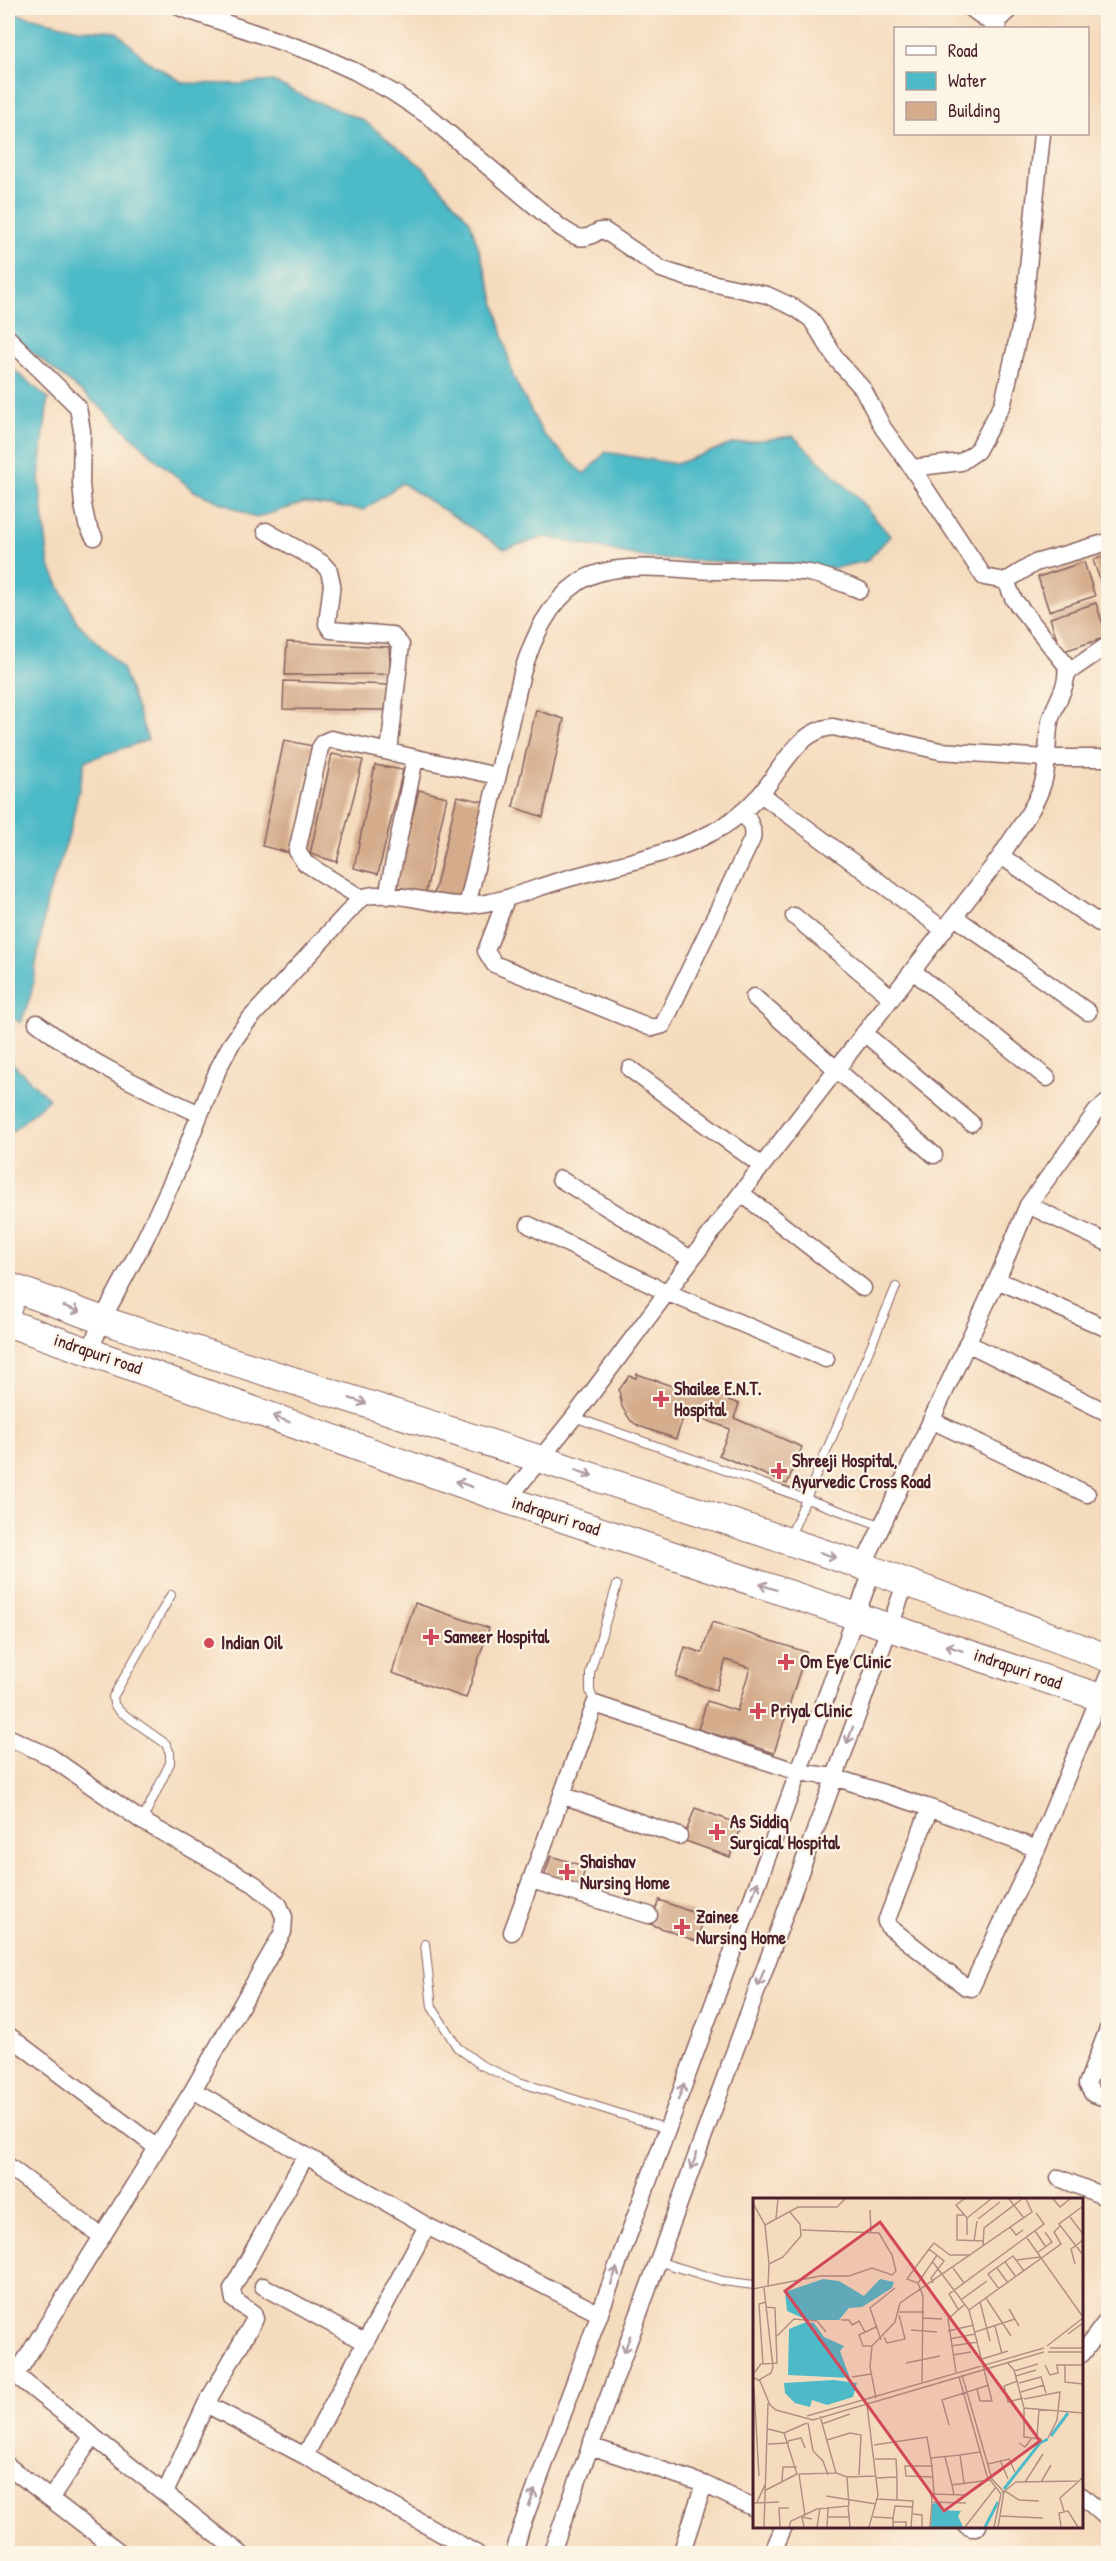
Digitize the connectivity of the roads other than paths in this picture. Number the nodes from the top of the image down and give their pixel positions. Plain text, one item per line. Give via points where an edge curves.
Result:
1 (181, 8) edge
2 (971, 8) edge
3 (1011, 8) edge
4 (996, 27) edge
5 (1042, 135) edge
6 (8, 338) edge
7 (912, 468) junction
8 (266, 531) dead end
9 (94, 537) dead end
10 (1108, 542) edge
11 (1006, 581) junction
12 (860, 590) dead end
13 (1108, 645) edge
14 (1067, 673) junction
15 (389, 752) junction
16 (415, 758) junction
17 (1047, 758) junction
18 (1108, 758) edge
19 (497, 776) junction
20 (761, 794) junction
21 (743, 813) junction
22 (1001, 856) junction
23 (387, 896) junction
24 (361, 898) junction
25 (506, 899) junction
26 (467, 906) junction
27 (794, 916) dead end
28 (950, 923) junction
29 (1099, 923) dead end
30 (913, 971) junction
31 (754, 997) dead end
32 (892, 998) junction
33 (1088, 1012) dead end
34 (37, 1023) dead end
35 (864, 1033) junction
36 (630, 1069) dead end
37 (837, 1069) junction
38 (1047, 1078) dead end
39 (1108, 1102) edge
40 (200, 1114) junction
41 (971, 1123) dead end
42 (934, 1155) dead end
43 (762, 1166) junction
44 (560, 1179) dead end
45 (741, 1193) junction
46 (1028, 1205) junction
47 (529, 1225) dead end
48 (1108, 1244) edge
49 (691, 1258) junction
50 (997, 1280) junction
51 (896, 1287) dead end
52 (863, 1288) dead end
53 (666, 1292) junction
54 (11, 1295) edge
55 (102, 1320) junction
56 (8, 1323) edge
57 (1108, 1329) edge
58 (967, 1343) junction
59 (90, 1351) junction
60 (826, 1359) dead end
61 (1108, 1413) edge
62 (574, 1417) junction
63 (931, 1420) junction
64 (540, 1459) junction
65 (1088, 1494) dead end
66 (806, 1499) junction
67 (507, 1500) junction
68 (880, 1525) junction
69 (787, 1542) junction
70 (868, 1567) junction
71 (906, 1582) junction
72 (617, 1585) dead end
73 (171, 1595) dead end
74 (856, 1616) junction
75 (890, 1626) junction
76 (1108, 1658) edge
77 (1106, 1691) edge
78 (595, 1704) junction
79 (8, 1737) edge
80 (798, 1773) junction
81 (834, 1777) junction
82 (562, 1795) junction
83 (930, 1808) junction
84 (142, 1821) junction
85 (680, 1836) dead end
86 (1037, 1849) junction
87 (531, 1880) junction
88 (650, 1915) dead end
89 (512, 1932) dead end
90 (425, 1944) dead end
91 (1108, 2029) edge
92 (8, 2034) edge
93 (193, 2090) junction
94 (1108, 2099) edge
95 (668, 2128) junction
96 (157, 2148) junction
97 (305, 2157) junction
98 (8, 2166) edge
99 (1059, 2178) dead end
100 (1108, 2198) edge
101 (427, 2226) junction
102 (101, 2236) junction
103 (657, 2261) junction
104 (753, 2285) edge
105 (263, 2286) dead end
106 (600, 2314) junction
107 (1108, 2319) edge
108 (366, 2343) junction
109 (1083, 2353) edge
110 (12, 2372) edge
111 (206, 2404) junction
112 (93, 2436) junction
113 (590, 2446) junction
114 (305, 2456) junction
115 (8, 2466) edge
116 (704, 2484) junction
117 (165, 2493) junction
118 (1083, 2497) edge
119 (51, 2498) junction
120 (753, 2508) edge
121 (1108, 2519) edge
122 (783, 2528) edge
123 (122, 2553) edge
124 (241, 2553) edge
125 (477, 2553) edge
126 (514, 2553) edge
127 (550, 2553) edge
128 (681, 2553) edge
129 (772, 2553) edge

1 - 7 street via 314,53 394,93 427,115 576,237 605,231 661,269 767,295 795,308 811,319 837,360 863,389 883,428
2 - 4 street
3 - 4 street
5 - 7 street via 1023,315 1003,403 977,451 961,462
6 - 9 street via 78,406 83,505
7 - 11 street via 984,577
8 - 15 street via 322,563 329,571 332,584 327,624 331,630 392,635 398,640
10 - 11 street via 1035,562
11 - 14 street via 1014,600 1066,665
12 - 19 street via 809,573 665,567 612,570 581,581 561,596 532,640
13 - 14 street
14 - 17 street via 1052,717
15 - 16 street
15 - 24 street via 331,740 324,742 297,852 305,863
16 - 19 street
16 - 23 street
17 - 18 street
17 - 20 street via 940,751 833,727 821,728 804,738
17 - 22 street via 1044,783
19 - 26 street
20 - 21 street
20 - 28 street
21 - 25 street via 713,832 672,849
21 - 25 street via 754,830 752,839 663,1025 658,1028 494,964 486,951
22 - 28 street
22 - 29 street
23 - 24 street
23 - 26 street
24 - 40 street via 247,1022 219,1067
25 - 26 street
27 - 32 street
28 - 30 street
28 - 33 street
30 - 32 street
30 - 38 street
31 - 37 street
32 - 35 street
34 - 40 street via 92,1062
35 - 37 street
35 - 41 street
36 - 43 street
37 - 42 street
37 - 43 street
39 - 46 street via 1096,1112
40 - 55 street via 145,1239
43 - 45 street
44 - 49 street
45 - 49 street
45 - 52 street
46 - 48 street
46 - 50 street
47 - 53 street
49 - 53 street
50 - 57 street
50 - 58 street
51 - 66 lane
53 - 60 street
53 - 62 street
54 -> 55 main road, indrapuri road
55 - 59 street
55 -> 64 main road, indrapuri road
56 - 59 main road, indrapuri road
58 - 61 street
58 - 63 street
67 -> 59 main road, indrapuri road
62 - 64 street
62 - 66 lane
63 - 65 street
63 - 68 street
64 - 67 street
64 -> 69 main road, indrapuri road
66 - 68 lane
66 - 69 lane
74 -> 67 main road, indrapuri road
68 - 70 street
69 -> 70 main road, indrapuri road
70 - 71 main road, indrapuri road
70 - 74 street
71 - 75 street
71 - 76 main road, indrapuri road
72 - 78 lane via 588,1682
73 - 84 lane via 113,1697 118,1710 166,1744 170,1753 170,1763
74 - 75 main road, indrapuri road
74 - 80 street
77 -> 75 main road, indrapuri road
75 -> 81 street
77 - 86 street
78 - 80 street
78 - 82 street
79 - 84 street via 49,1756
80 - 81 street
95 -> 80 street
81 - 83 street
81 -> 103 street
82 - 85 street
82 - 87 street
83 - 86 street
83 - 86 street via 886,1922 971,1988
84 - 93 street via 254,1884 279,1905 284,1917 283,1932
87 - 88 street
87 - 89 street
90 - 95 lane via 432,2007 457,2048 480,2065 516,2081
91 - 94 street via 1087,2084 1094,2094
92 - 96 street
93 - 96 street
93 - 97 street
106 -> 95 street
96 - 102 street
97 - 101 street
97 - 111 street via 232,2289 234,2300 254,2313 255,2319
98 - 102 street
99 - 100 street
101 - 106 street
101 - 108 street
102 - 110 street
103 - 104 lane via 723,2281
103 -> 113 street
105 - 108 street
126 -> 106 street
107 - 109 street
108 - 114 street
110 - 112 street
111 - 114 street
111 - 117 street
112 - 117 street
112 - 119 street
113 - 116 street
113 - 127 street
114 - 125 street
115 - 119 street
116 - 120 street
116 - 128 street
117 - 124 street
118 - 121 street
119 - 123 street
122 - 129 street

